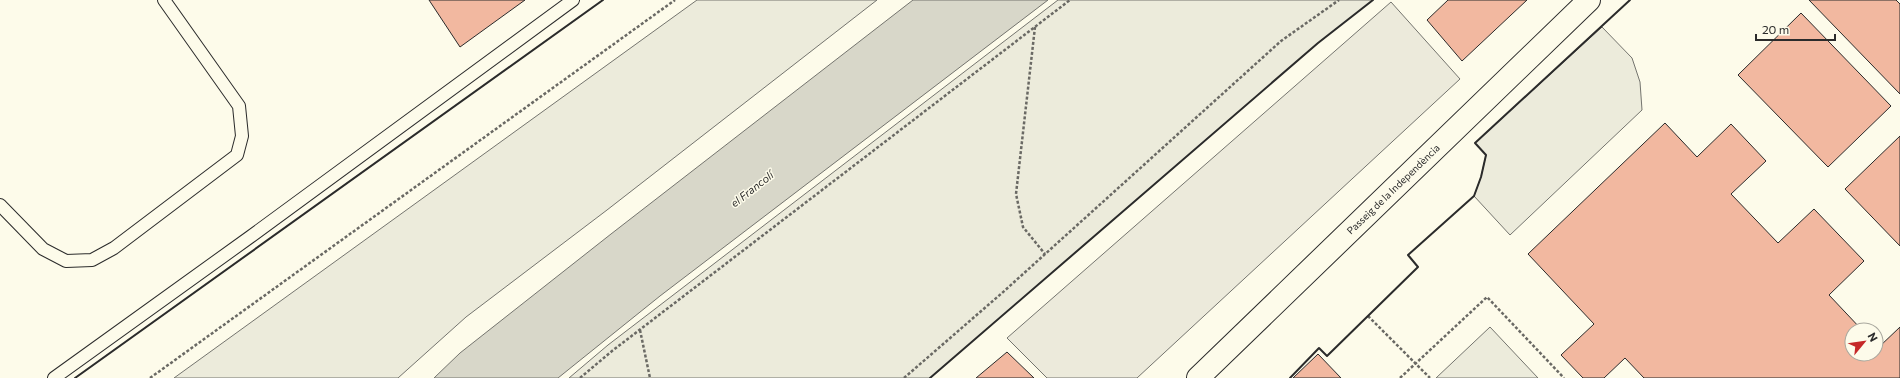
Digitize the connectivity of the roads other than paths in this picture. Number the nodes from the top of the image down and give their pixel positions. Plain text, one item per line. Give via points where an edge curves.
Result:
1 (164, 0) edge
2 (573, 0) edge
3 (1589, 0) edge
4 (0, 205) edge
5 (54, 378) edge
6 (1198, 378) edge

1 - 4 lane via 239,106 242,136 237,155 114,248 92,260 66,261 43,249
2 - 5 lane
3 - 6 street, Passeig de la Independència

